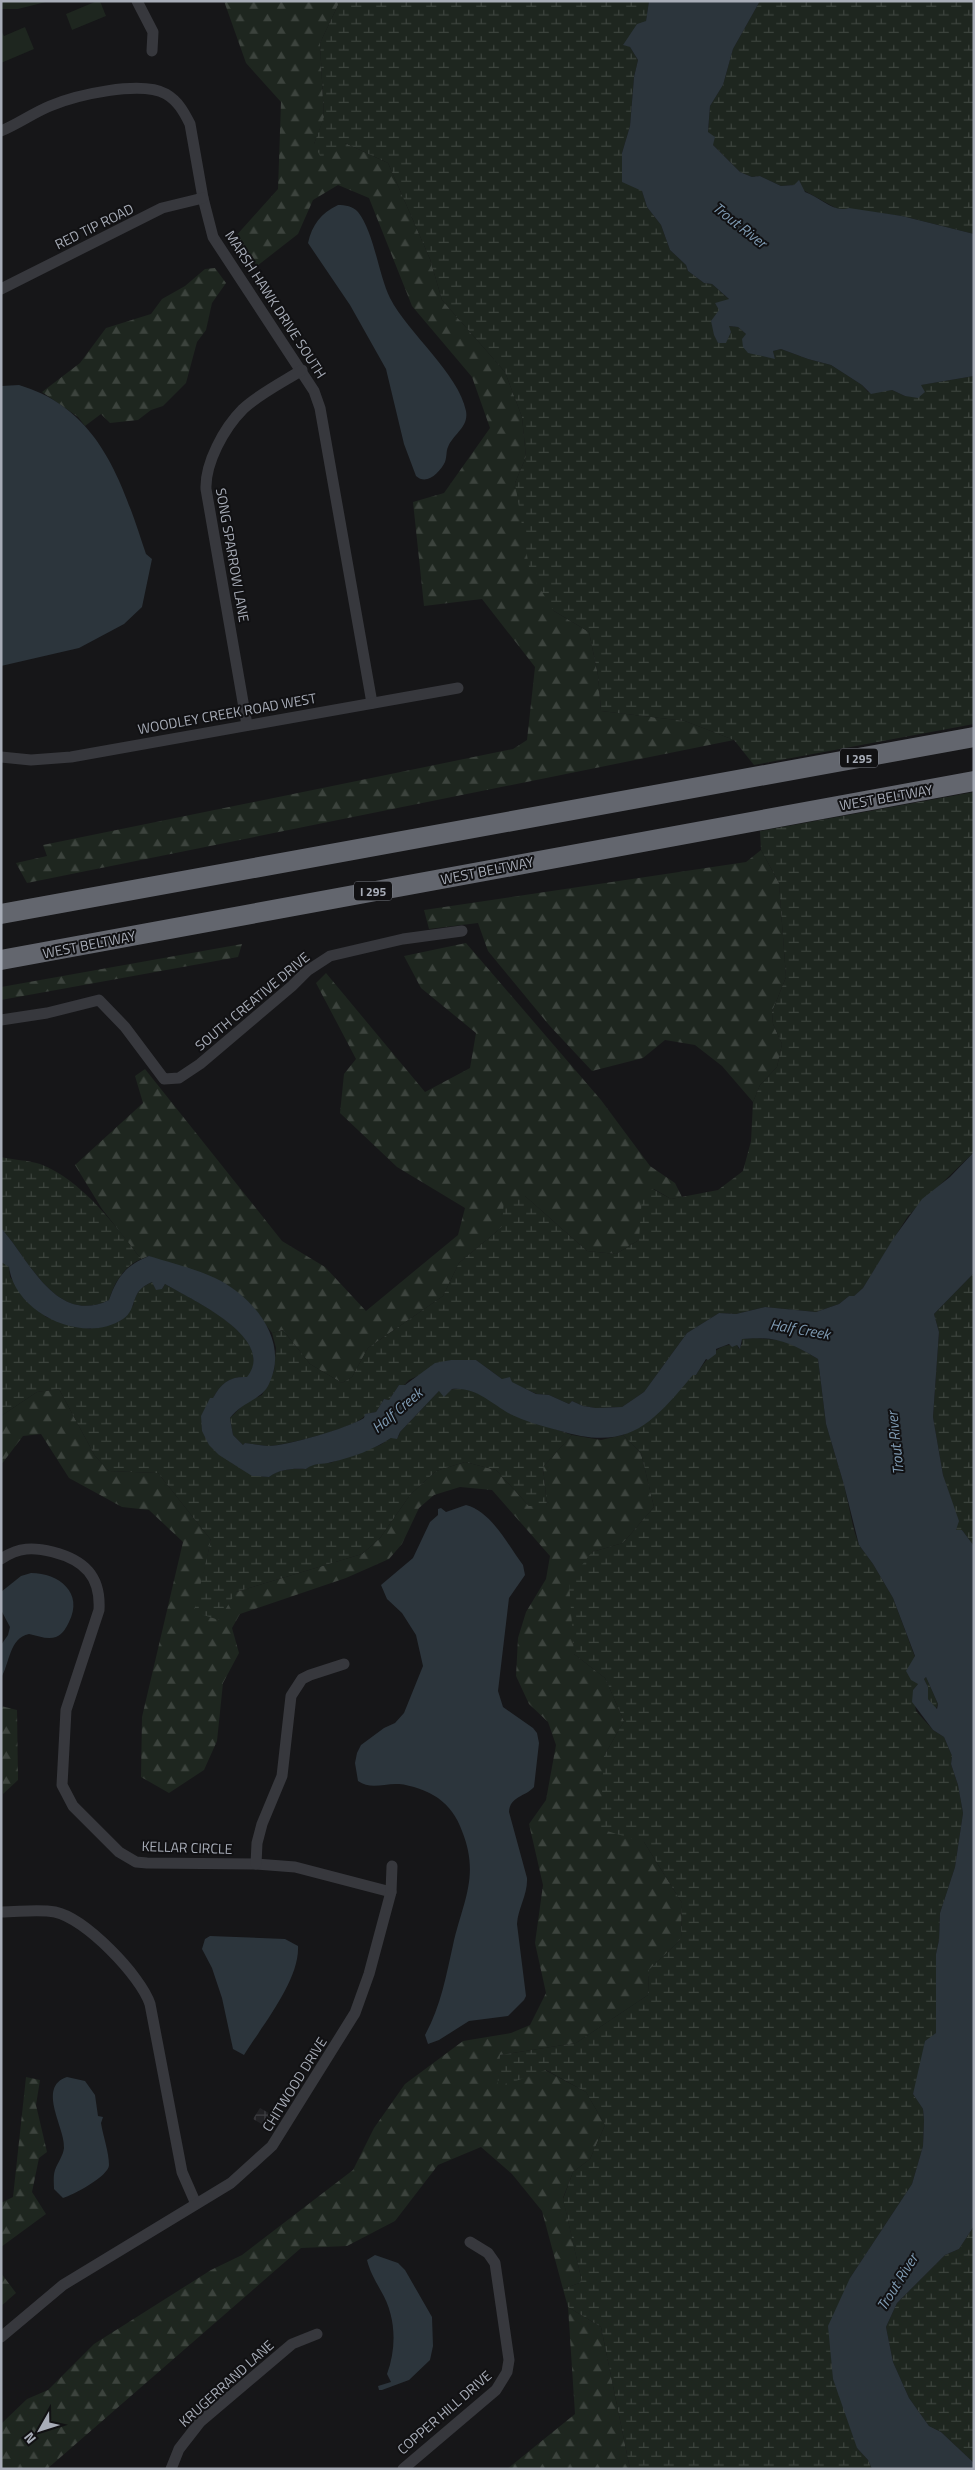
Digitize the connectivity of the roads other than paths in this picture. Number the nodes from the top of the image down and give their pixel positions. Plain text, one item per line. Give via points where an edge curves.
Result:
1 (137, 1) edge
2 (152, 51) dead end
3 (1, 131) edge
4 (203, 198) junction
5 (1, 288) edge
6 (302, 370) junction
7 (458, 688) dead end
8 (372, 703) junction
9 (248, 725) junction
10 (974, 737) edge
11 (1, 757) edge
12 (974, 781) edge
13 (1, 914) edge
14 (462, 931) dead end
15 (1, 960) edge
16 (1, 1020) edge
17 (1, 1559) edge
18 (344, 1664) dead end
19 (256, 1864) junction
20 (392, 1866) dead end
21 (391, 1892) junction
22 (1, 1912) edge
23 (196, 2204) junction
24 (470, 2242) dead end
25 (317, 2334) dead end
26 (1, 2337) edge
27 (171, 2469) edge
28 (403, 2469) edge

1 - 2 street via 153,32
3 - 4 street, MARSH HAWK DRIVE SOUTH via 78,96 139,88 166,94 177,102 190,124
4 - 5 street, RED TIP ROAD via 162,208
4 - 6 street, MARSH HAWK DRIVE SOUTH via 217,244
6 - 8 street, MARSH HAWK DRIVE SOUTH via 320,408
6 - 9 street, SONG SPARROW LANE via 244,408 209,462 206,476
7 - 8 street, WOODLEY CREEK ROAD WEST
8 - 9 street, WOODLEY CREEK ROAD WEST
9 - 11 street, WOODLEY CREEK ROAD WEST via 71,757 31,760
10 - 13 highway, I 295
12 - 15 highway, WEST BELTWAY / I 295
14 - 16 street, SOUTH CREATIVE DRIVE via 403,939 330,956 306,971 200,1064 179,1078 164,1079 125,1027 99,1000 48,1013
17 - 19 street, KELLAR CIRCLE via 22,1548 62,1554 79,1561 97,1585 99,1610 66,1710 61,1774 66,1796 73,1806 119,1852 136,1862
18 - 19 street via 310,1675 302,1680 291,1696 282,1776 262,1824
19 - 21 street, KELLAR CIRCLE via 323,1873
20 - 21 street, CHITWOOD DRIVE
21 - 23 street, CHITWOOD DRIVE via 355,2013 284,2130 245,2172
22 - 23 street via 55,1912 66,1916 100,1938 142,1987 150,2004 182,2172
23 - 26 street, CHITWOOD DRIVE via 64,2285
24 - 28 street, COPPER HILL DRIVE via 488,2252 495,2263 509,2360 507,2372 496,2390
25 - 27 street, KRUGERRAND LANE via 292,2344 200,2422 180,2449

